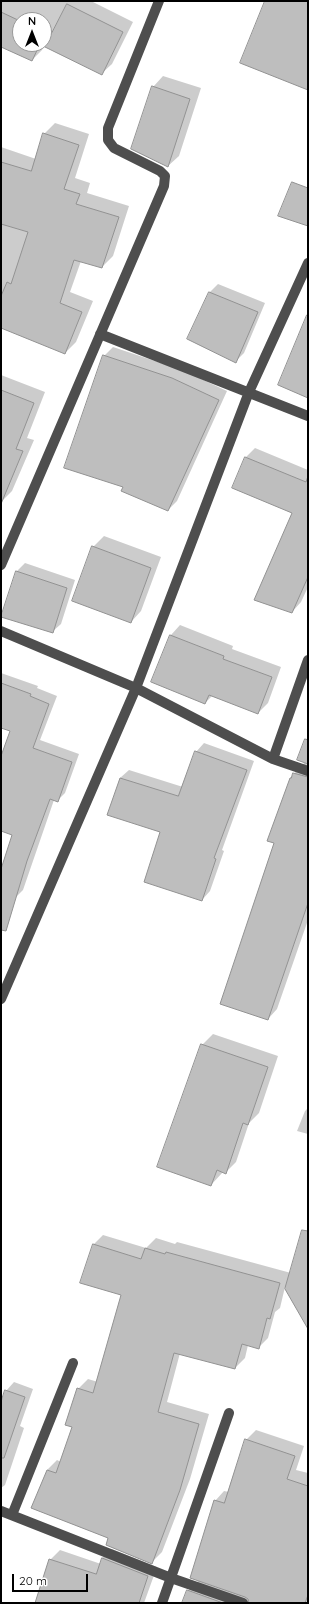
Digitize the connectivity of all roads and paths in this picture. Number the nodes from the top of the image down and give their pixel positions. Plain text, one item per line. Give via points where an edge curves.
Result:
1 (159, 1) edge
2 (308, 263) edge
3 (100, 334) junction
4 (249, 392) junction
5 (308, 416) edge
6 (1, 565) edge
7 (1, 631) edge
8 (308, 660) edge
9 (136, 688) junction
10 (273, 758) junction
11 (308, 771) edge
12 (1, 999) edge
13 (73, 1363) dead end
14 (229, 1412) dead end
15 (1, 1510) edge
16 (12, 1515) junction
17 (171, 1578) junction
18 (162, 1603) edge
19 (243, 1603) edge

1 - 3 street via 108,128 108,140 114,148 156,168 165,176 166,181
2 - 4 street
3 - 4 street
3 - 6 street
4 - 5 street
4 - 9 street
7 - 9 street
8 - 10 street
9 - 10 street
9 - 12 street
10 - 11 street
13 - 16 street
14 - 17 street
15 - 16 street
16 - 17 street
17 - 18 street
17 - 19 street

